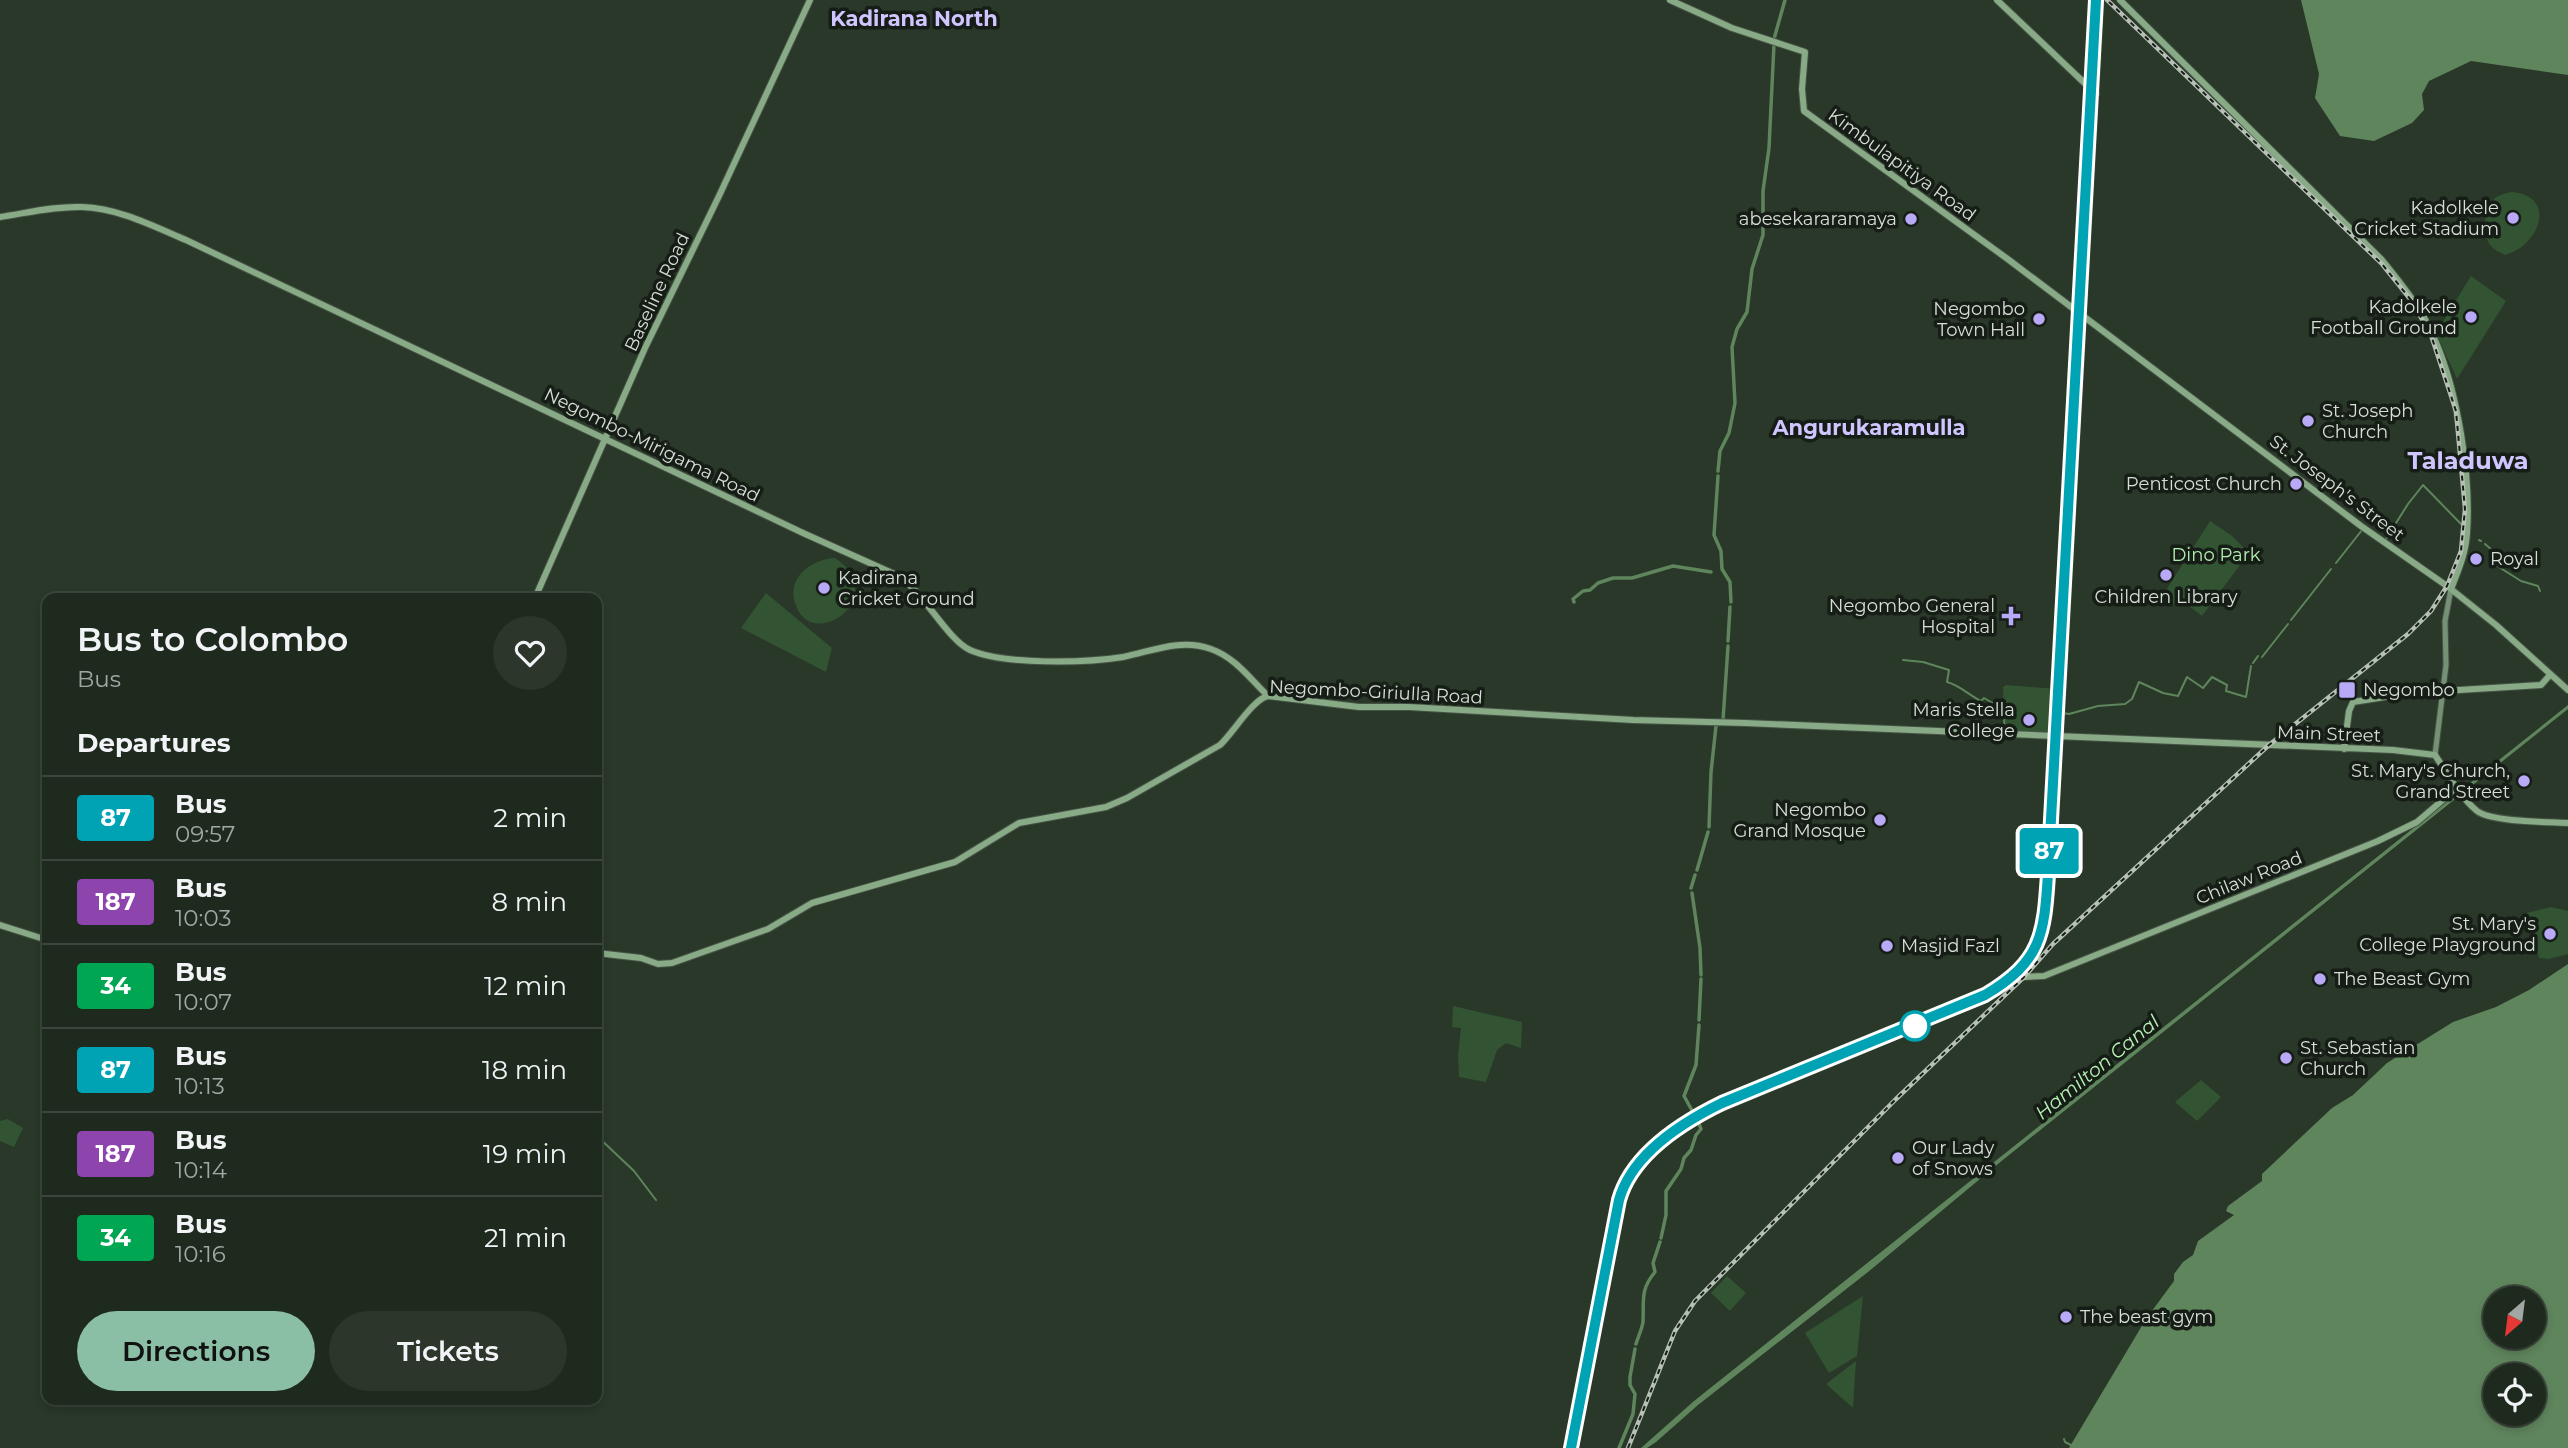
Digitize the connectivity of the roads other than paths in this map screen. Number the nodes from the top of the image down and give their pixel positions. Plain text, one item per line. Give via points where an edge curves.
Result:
1 (810, 0) edge
2 (1670, 0) edge
3 (1997, 0) edge
4 (2098, 0) edge
5 (2120, 0) edge
6 (2094, 93) junction
7 (0, 217) edge
8 (2082, 315) junction
9 (605, 439) junction
10 (2451, 589) junction
11 (537, 593) edge
12 (2550, 675) junction
13 (2443, 690) junction
14 (2568, 690) edge
15 (1268, 696) junction
16 (2057, 737) junction
17 (2344, 748) junction
18 (2435, 755) junction
19 (2460, 790) junction
20 (2568, 823) edge
21 (0, 925) edge
22 (42, 938) edge
23 (602, 954) edge
24 (2020, 972) junction
25 (1572, 1448) edge

1 - 9 main road, Baseline Road
2 - 8 main road, Kimbulapitiya Road via 1732,28 1805,52 1804,111
3 - 6 main road
4 - 6 highway
5 - 10 main road via 2382,260 2410,295 2435,339 2458,417 2465,489 2467,533
6 - 8 highway
7 - 9 main road, Negombo-Mirigama Road via 82,207 136,219
8 - 10 main road, St. Joseph's Street
8 - 16 highway
9 - 11 main road, Baseline Road
9 - 15 main road, Negombo-Mirigama Road via 901,577 960,644 973,652 1023,660 1105,659 1187,644 1232,660
10 - 12 main road, St. Joseph's Street
10 - 13 main road
12 - 13 main road via 2541,685
12 - 14 main road, St. Joseph's Street
13 - 17 main road via 2353,702
13 - 18 main road
15 - 16 main road, Negombo-Giriulla Road via 1359,707
15 - 23 main road, Negombo-Giriulla Road via 1220,745 1106,807 1019,824 955,862 812,904 768,929 672,964
16 - 17 main road, Main Street
16 - 24 highway via 2045,934 2038,953
17 - 18 main road, Main Street
18 - 19 main road
19 - 20 main road via 2487,816
19 - 24 main road, Chilaw Road via 2399,831 2040,977
21 - 22 main road
24 - 25 highway via 1972,1006 1708,1113 1644,1161 1630,1178 1622,1200

